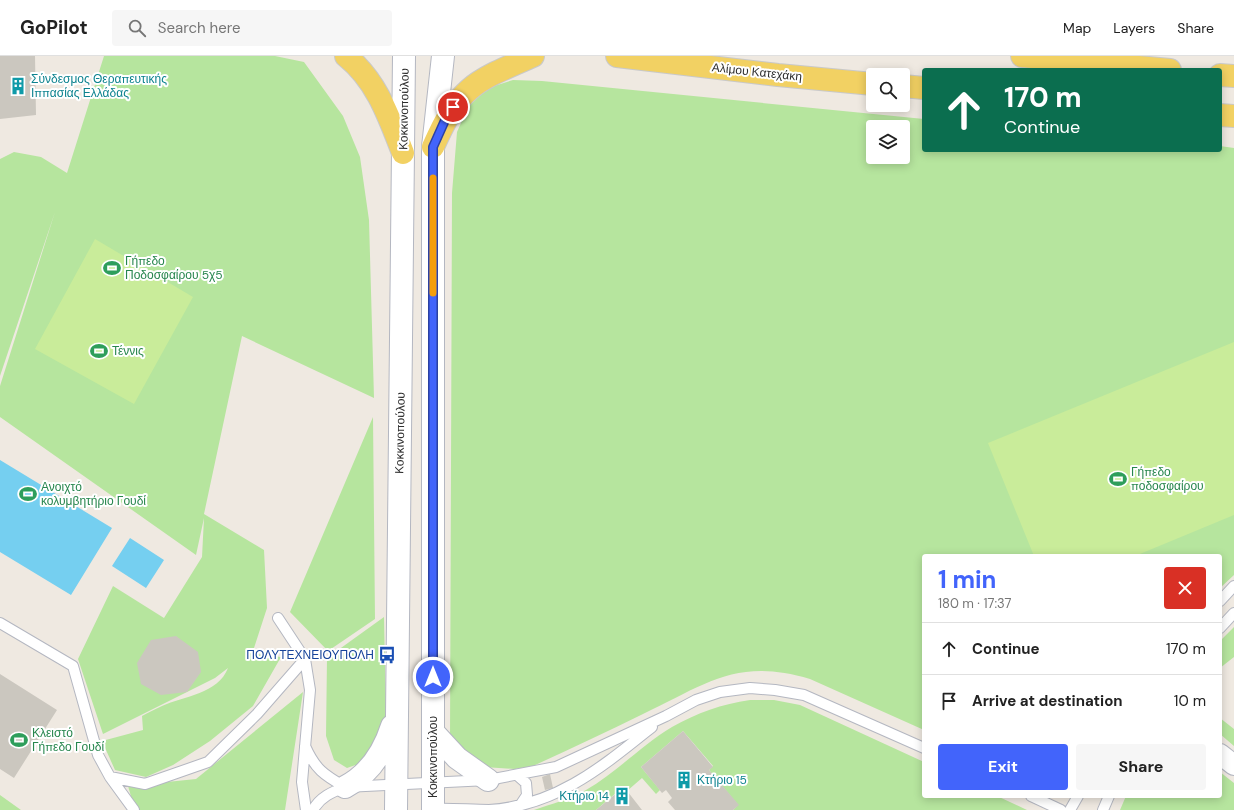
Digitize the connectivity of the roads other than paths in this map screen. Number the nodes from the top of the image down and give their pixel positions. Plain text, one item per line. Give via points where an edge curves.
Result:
1 (346, 56) edge
2 (404, 56) edge
3 (443, 56) edge
4 (532, 56) edge
5 (617, 56) edge
6 (1022, 56) edge
7 (1149, 68) edge
8 (1222, 75) edge
9 (1234, 76) edge
10 (866, 83) edge
11 (910, 87) edge
12 (922, 88) edge
13 (1222, 115) edge
14 (1234, 116) edge
15 (433, 147) junction
16 (403, 153) junction
17 (1234, 586) edge
18 (1222, 599) edge
19 (1234, 613) edge
20 (278, 618) dead end
21 (0, 623) edge
22 (1222, 626) edge
23 (305, 659) junction
24 (396, 713) junction
25 (666, 716) junction
26 (433, 732) junction
27 (305, 744) junction
28 (922, 747) edge
29 (1222, 756) edge
30 (1234, 765) edge
31 (517, 775) junction
32 (110, 777) junction
33 (488, 780) junction
34 (433, 783) junction
35 (396, 784) junction
36 (345, 787) junction
37 (1034, 798) edge
38 (1077, 798) edge
39 (1108, 798) edge
40 (521, 804) junction
41 (134, 810) edge
42 (306, 810) edge
43 (314, 810) edge
44 (396, 810) edge
45 (430, 810) edge
46 (490, 810) edge
47 (1061, 810) edge
48 (1070, 810) edge
49 (1103, 810) edge

1 - 16 main road via 359,67 378,94
2 - 16 main road, Κοκκινοπούλου
3 - 15 main road, Κοκκινοπούλου
4 - 15 main road via 473,84 446,118
5 - 10 main road, Αλίμου Κατεχάκη
6 - 7 main road
8 - 9 main road
11 - 12 main road
13 - 14 main road
15 - 26 main road, Κοκκινοπούλου
16 - 24 main road, Κοκκινοπούλου
17 - 18 lane
19 - 22 lane
20 - 23 lane
21 - 32 lane via 73,666 98,755
23 - 27 lane via 310,690
23 - 32 lane via 257,714 208,762 145,784
24 - 35 main road, Κοκκινοπούλου
24 - 36 main road via 386,745 370,768 357,781
25 - 28 lane via 696,700 720,692 750,688 775,690 804,695
25 - 31 lane via 562,764
25 - 40 lane via 582,780 541,800
26 - 33 main road via 457,758
26 - 34 main road, Κοκκινοπούλου
27 - 36 lane via 312,762 324,775
27 - 42 lane via 302,782
29 - 30 street
31 - 33 lane
31 - 40 lane via 526,782 527,795
32 - 41 lane
33 - 34 lane
34 - 35 lane
34 - 45 main road, Κοκκινοπούλου
35 - 36 lane
35 - 44 main road, Κοκκινοπούλου
36 - 43 lane via 332,792 317,803
37 - 47 lane
38 - 48 lane
39 - 49 lane
40 - 46 lane
45 - 46 lane

